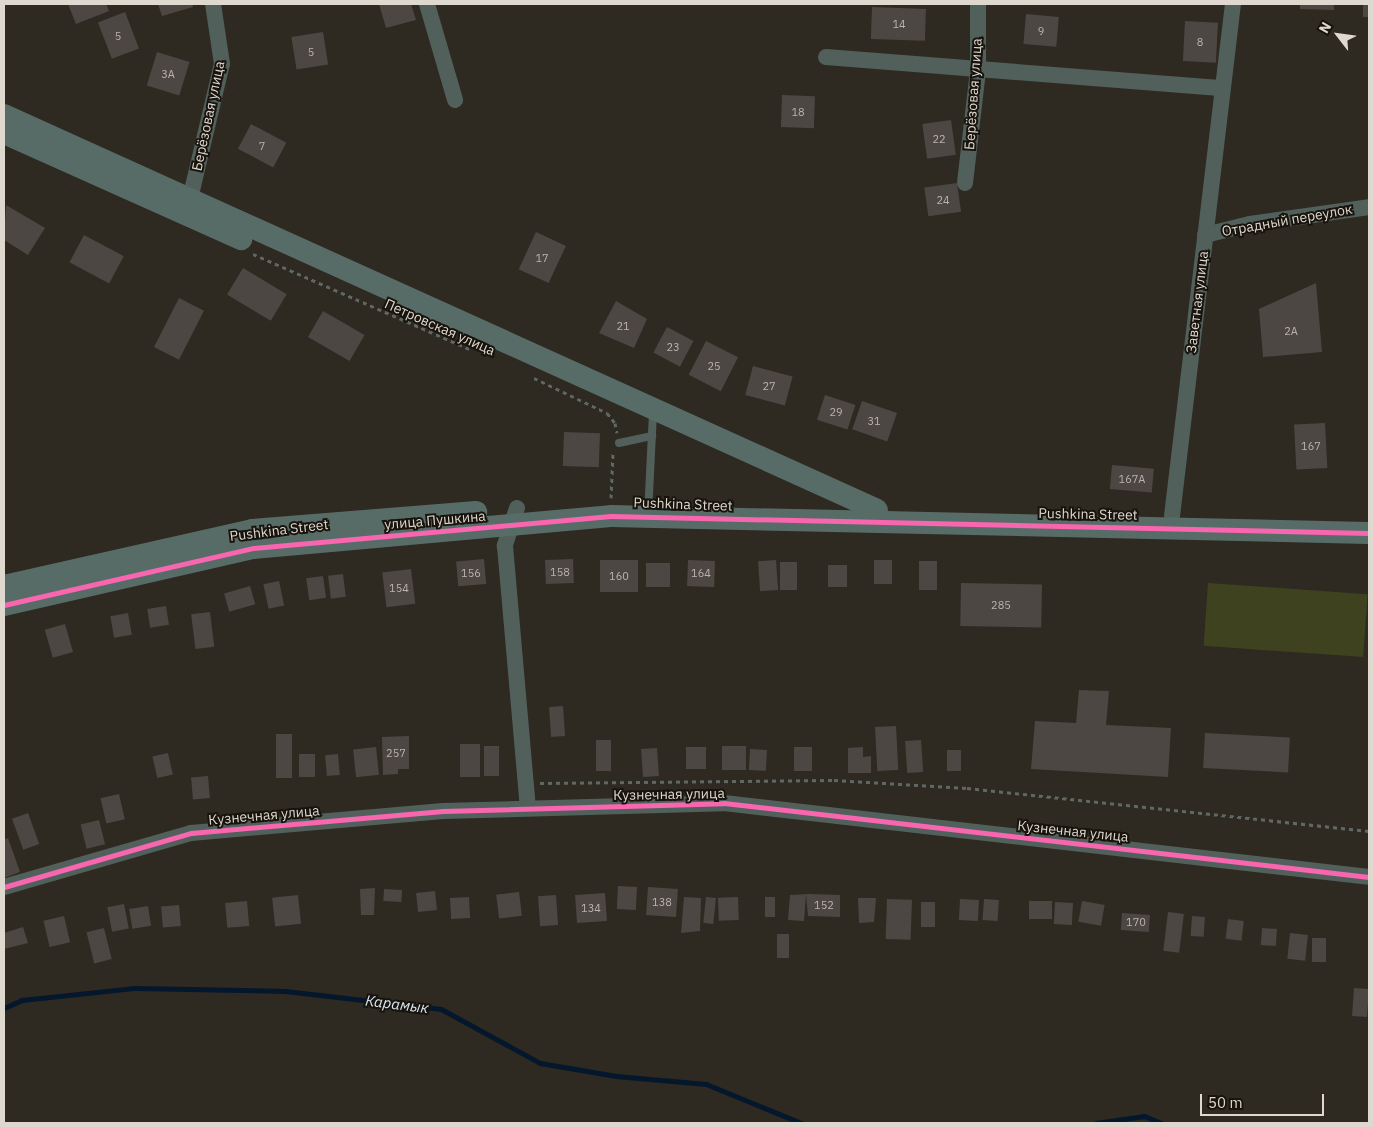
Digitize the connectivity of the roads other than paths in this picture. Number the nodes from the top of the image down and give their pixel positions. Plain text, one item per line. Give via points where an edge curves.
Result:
1 (213, 4) edge
2 (427, 4) edge
3 (978, 4) edge
4 (1233, 4) edge
5 (826, 57) dead end
6 (978, 71) junction
7 (1223, 88) junction
8 (455, 100) dead end
9 (4, 115) edge
10 (4, 133) edge
11 (965, 184) dead end
12 (190, 199) junction
13 (1369, 206) edge
14 (1205, 235) junction
15 (652, 422) junction
16 (619, 443) road end
17 (846, 509) junction
18 (648, 510) junction
19 (514, 516) junction
20 (1172, 516) junction
21 (876, 517) junction
22 (1369, 520) edge
23 (1369, 533) edge
24 (4, 586) edge
25 (4, 605) edge
26 (528, 808) junction
27 (1369, 877) edge
28 (4, 887) edge

1 - 12 street, Берёзовая улица via 222,64
2 - 8 street
3 - 6 street, Берёзовая улица
4 - 7 street, Заветная улица
5 - 6 street
6 - 7 street
6 - 11 street, Берёзовая улица
7 - 14 street, Заветная улица
9 - 12 street
10 - 15 street, Петровская улица
12 - 15 street
13 - 14 street, Отрадный переулок via 1250,224
14 - 20 street, Заветная улица
15 - 16 lane
15 - 17 street, Петровская улица
15 - 18 lane
15 - 21 street
17 - 18 street, Pushkina Street
17 - 21 street, Pushkina Street
18 - 19 street, улица Пушкина via 611,516
18 - 19 street, Pushkina Street via 611,502
18 - 21 street, улица Пушкина
19 - 24 street, Pushkina Street via 252,530
19 - 25 street, улица Пушкина via 253,548
19 - 26 street via 505,546
20 - 21 street, Pushkina Street
20 - 22 street, Pushkina Street
21 - 23 street
26 - 27 street, Кузнечная улица via 724,803
26 - 28 street, Кузнечная улица via 443,811 191,833

